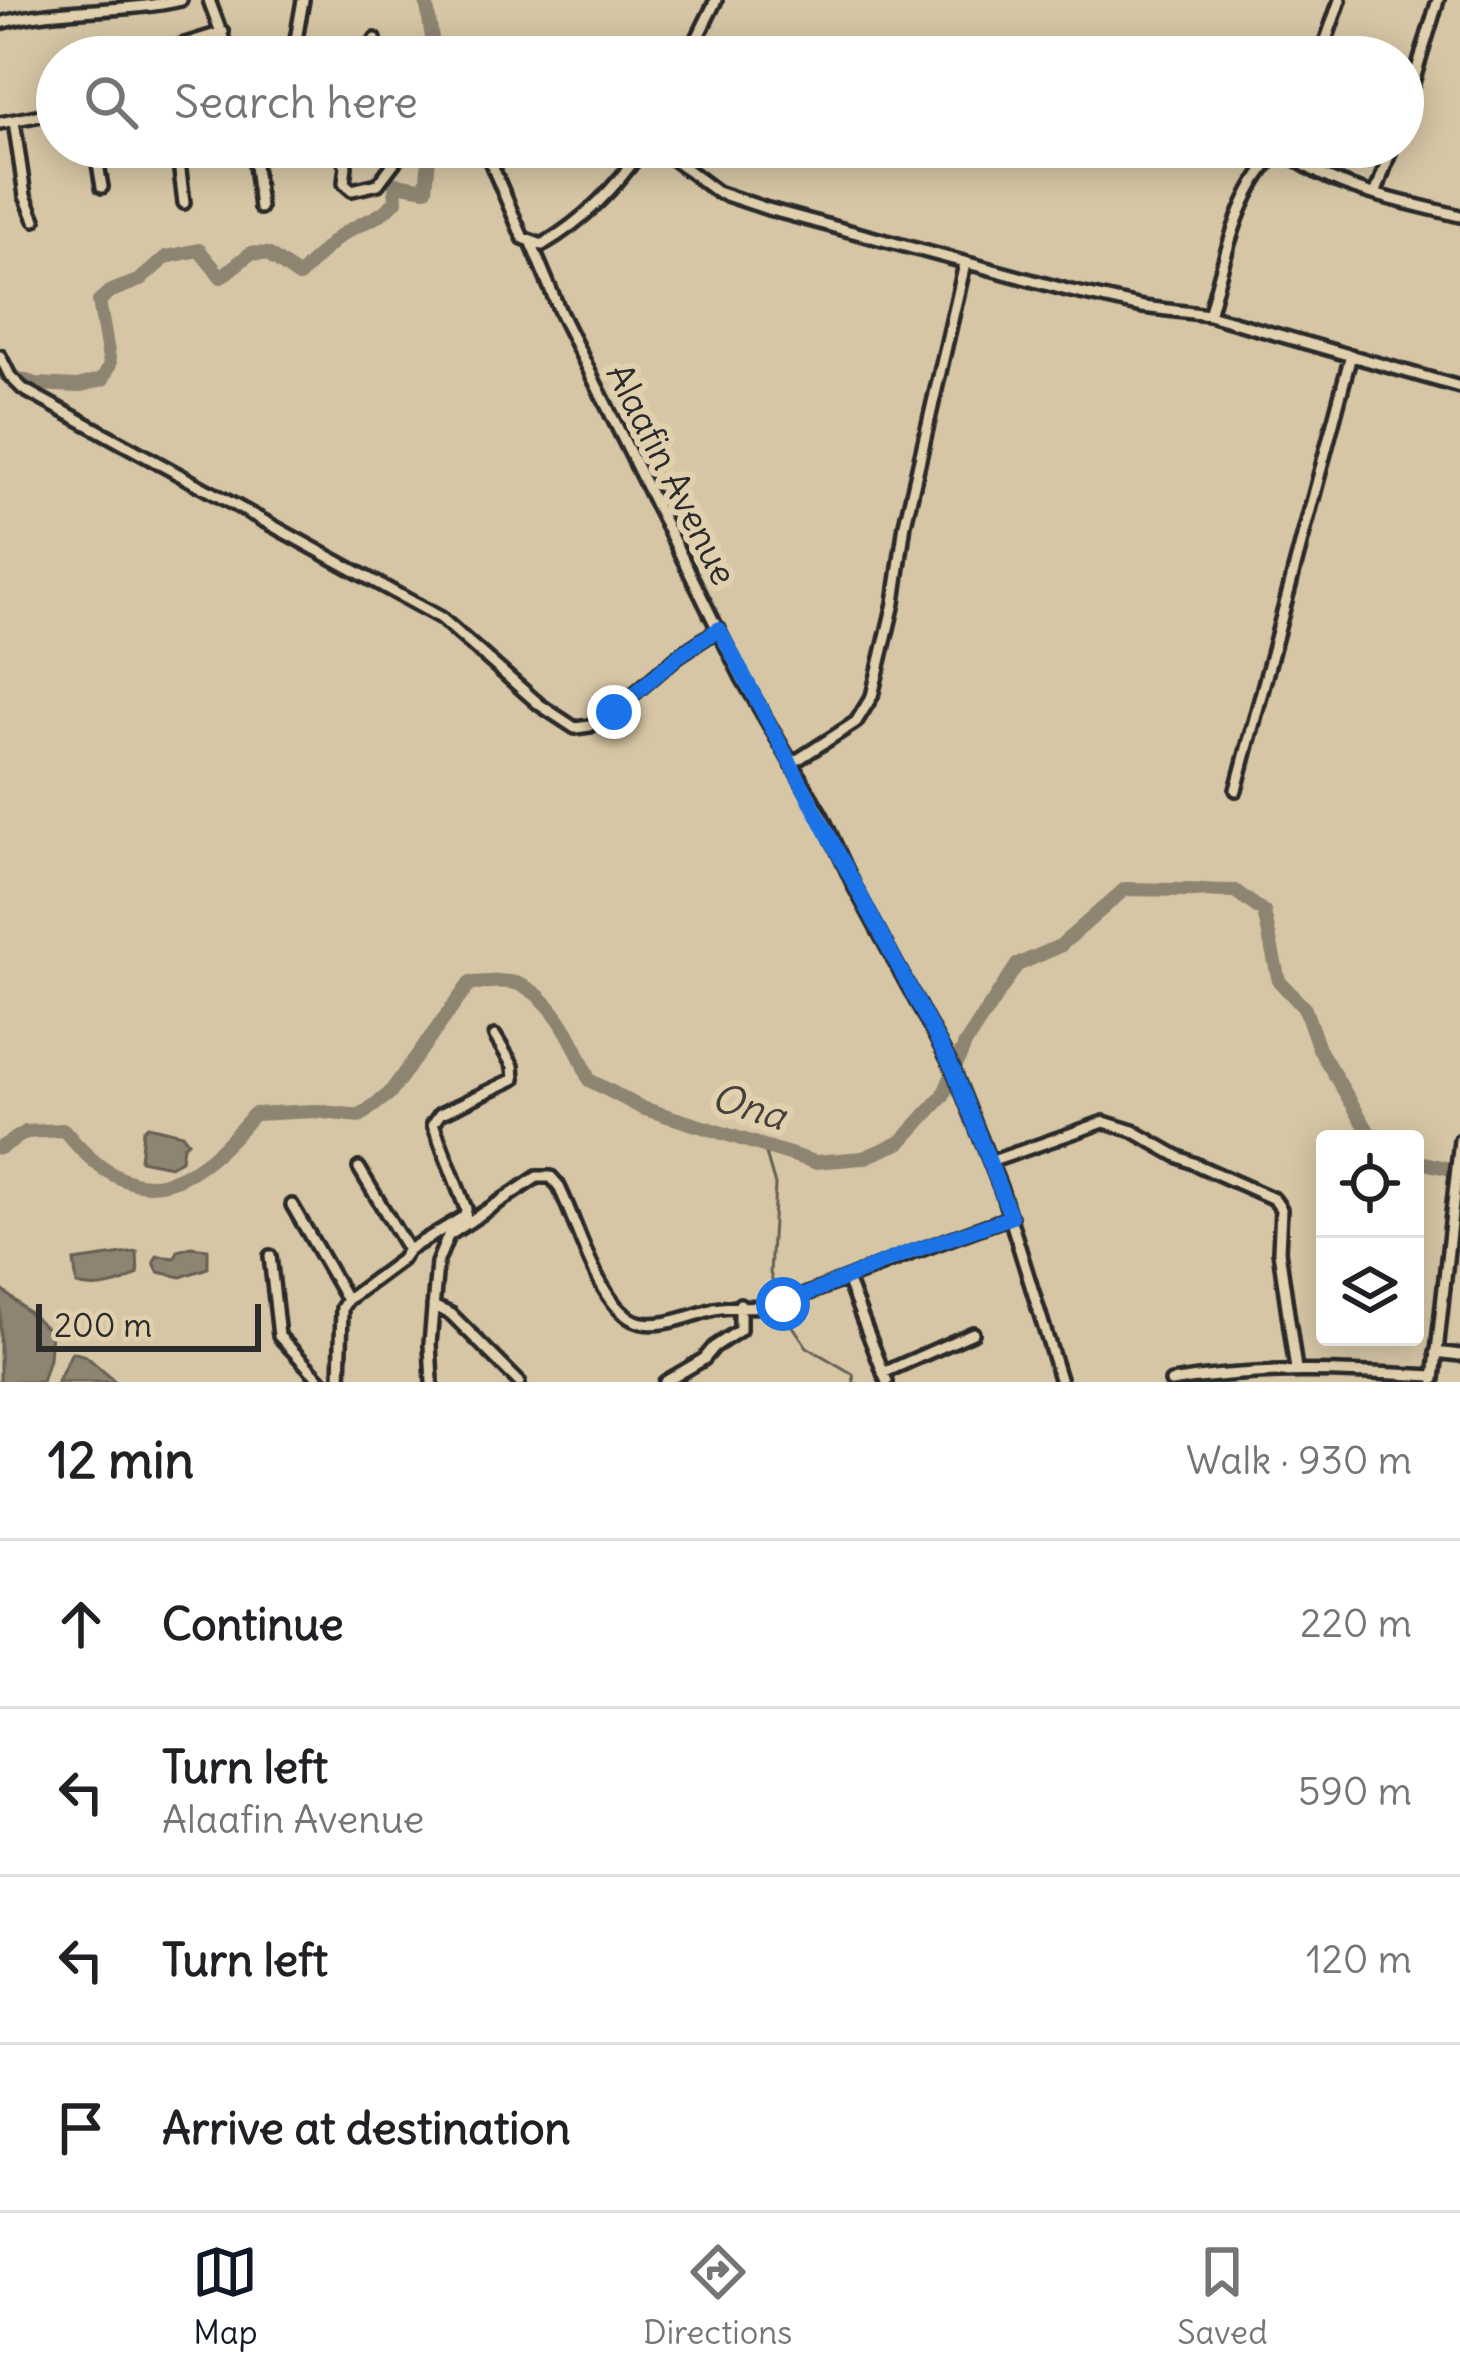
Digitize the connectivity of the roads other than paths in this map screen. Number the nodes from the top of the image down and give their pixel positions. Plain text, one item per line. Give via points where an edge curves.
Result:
1 (57, 0) edge
2 (181, 0) edge
3 (209, 0) edge
4 (303, 0) edge
5 (716, 0) edge
6 (1340, 0) edge
7 (1438, 0) edge
8 (56, 14) junction
9 (0, 23) edge
10 (223, 32) junction
11 (212, 36) edge
12 (224, 36) edge
13 (297, 36) edge
14 (698, 36) edge
15 (1327, 36) edge
16 (1424, 46) edge
17 (36, 116) edge
18 (14, 121) junction
19 (0, 123) edge
20 (99, 168) edge
21 (181, 168) edge
22 (255, 168) edge
23 (346, 168) edge
24 (391, 168) edge
25 (493, 168) edge
26 (629, 168) edge
27 (685, 168) edge
28 (1266, 168) edge
29 (1308, 168) edge
30 (1385, 168) edge
31 (102, 187) dead end
32 (1376, 192) junction
33 (184, 203) dead end
34 (260, 208) dead end
35 (1460, 216) edge
36 (35, 220) dead end
37 (531, 243) junction
38 (965, 264) junction
39 (1209, 315) junction
40 (1351, 355) junction
41 (0, 356) edge
42 (1460, 387) edge
43 (719, 629) junction
44 (791, 764) junction
45 (1235, 790) dead end
46 (495, 1036) dead end
47 (1460, 1140) edge
48 (1459, 1153) edge
49 (989, 1162) junction
50 (359, 1168) dead end
51 (292, 1205) dead end
52 (1011, 1217) junction
53 (434, 1232) junction
54 (446, 1243) junction
55 (408, 1250) junction
56 (270, 1256) dead end
57 (848, 1279) junction
58 (1445, 1280) junction
59 (1460, 1280) edge
60 (347, 1300) junction
61 (740, 1304) junction
62 (433, 1306) junction
63 (973, 1333) dead end
64 (1436, 1352) junction
65 (1460, 1355) edge
66 (1295, 1369) junction
67 (885, 1378) edge
68 (1434, 1379) edge
69 (322, 1382) edge
70 (340, 1382) edge
71 (432, 1382) edge
72 (519, 1382) edge
73 (665, 1382) edge
74 (1061, 1382) edge
75 (1171, 1382) edge

1 - 8 street
2 - 8 street
3 - 10 street
4 - 13 street
5 - 14 street
6 - 15 street
7 - 16 street
8 - 9 street
10 - 11 street
10 - 12 street
17 - 18 street
18 - 19 street
18 - 36 street
20 - 31 street
21 - 33 street
22 - 34 street
23 - 24 street via 352,190 379,184
25 - 37 street, Alaafin Avenue
26 - 37 street via 583,217 542,245
27 - 38 street via 716,192
28 - 39 street via 1231,240
29 - 32 street
30 - 32 street
32 - 35 street
37 - 43 street, Alaafin Avenue
38 - 39 street
38 - 44 street via 872,696 856,722
39 - 40 street
40 - 42 street
40 - 45 street
41 - 43 street via 23,389 441,618 575,728 614,712
43 - 44 street, Alaafin Avenue
44 - 49 street, Alaafin Avenue via 953,1069
46 - 53 street via 514,1079 434,1120 466,1209
47 - 48 street
48 - 58 street
49 - 52 street, Alaafin Avenue
49 - 66 street via 1104,1122 1274,1199
50 - 55 street
51 - 60 street
52 - 57 street
52 - 74 street, Alaafin Avenue
53 - 54 street
53 - 55 street
54 - 61 street via 547,1176 566,1201 584,1252 632,1319
54 - 62 street
55 - 60 street
56 - 69 street via 279,1336
57 - 61 street via 778,1304
57 - 67 street
58 - 59 street
58 - 64 street
60 - 70 street
61 - 73 street via 740,1330
62 - 71 street
62 - 72 street
63 - 67 street
64 - 65 street
64 - 68 street
66 - 68 street
66 - 75 street

